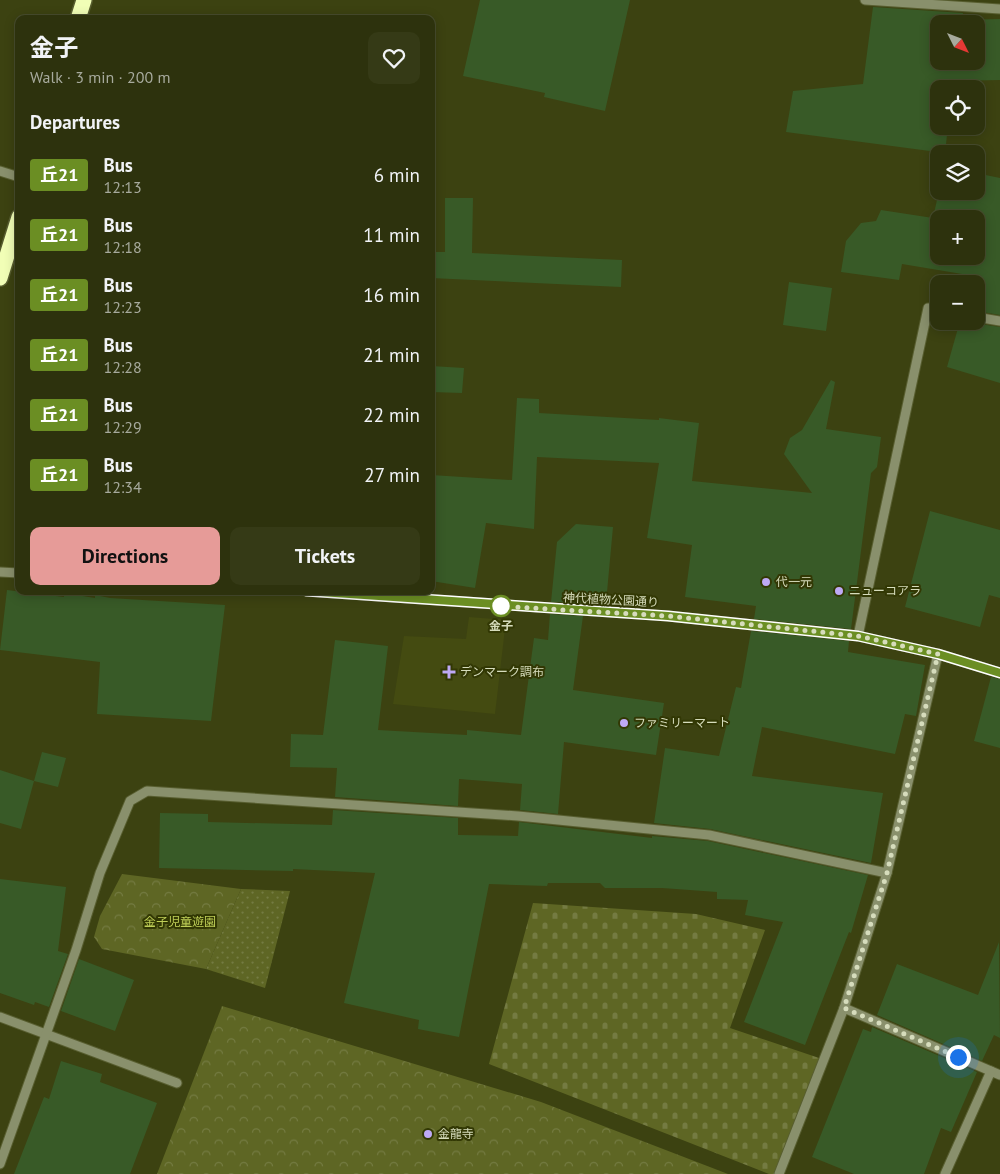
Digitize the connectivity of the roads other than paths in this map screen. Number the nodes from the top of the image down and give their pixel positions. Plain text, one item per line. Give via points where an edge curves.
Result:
1 (84, 0) edge
2 (865, 0) edge
3 (1000, 9) edge
4 (79, 15) edge
5 (0, 171) edge
6 (15, 176) edge
7 (15, 230) edge
8 (0, 278) edge
9 (930, 308) edge
10 (985, 318) edge
11 (1000, 321) edge
12 (0, 572) edge
13 (15, 573) edge
14 (363, 595) edge
15 (858, 636) junction
16 (938, 654) junction
17 (1000, 673) edge
18 (887, 873) junction
19 (844, 1008) junction
20 (0, 1017) edge
21 (46, 1035) junction
22 (991, 1071) junction
23 (1000, 1075) edge
24 (177, 1083) dead end
25 (0, 1164) edge
26 (779, 1174) edge
27 (945, 1174) edge

1 - 4 highway
2 - 3 street
5 - 6 street
7 - 8 highway
9 - 15 street
10 - 11 street
12 - 13 street
14 - 15 street, 神代植物公園通り via 668,616
15 - 16 street, 神代植物公園通り
16 - 17 street, 神代植物公園通り
16 - 18 street
18 - 19 street
18 - 21 street via 709,835 518,816 147,791 130,801
19 - 22 street
19 - 26 street
20 - 21 street
21 - 24 street
21 - 25 street
22 - 23 street
22 - 27 street

